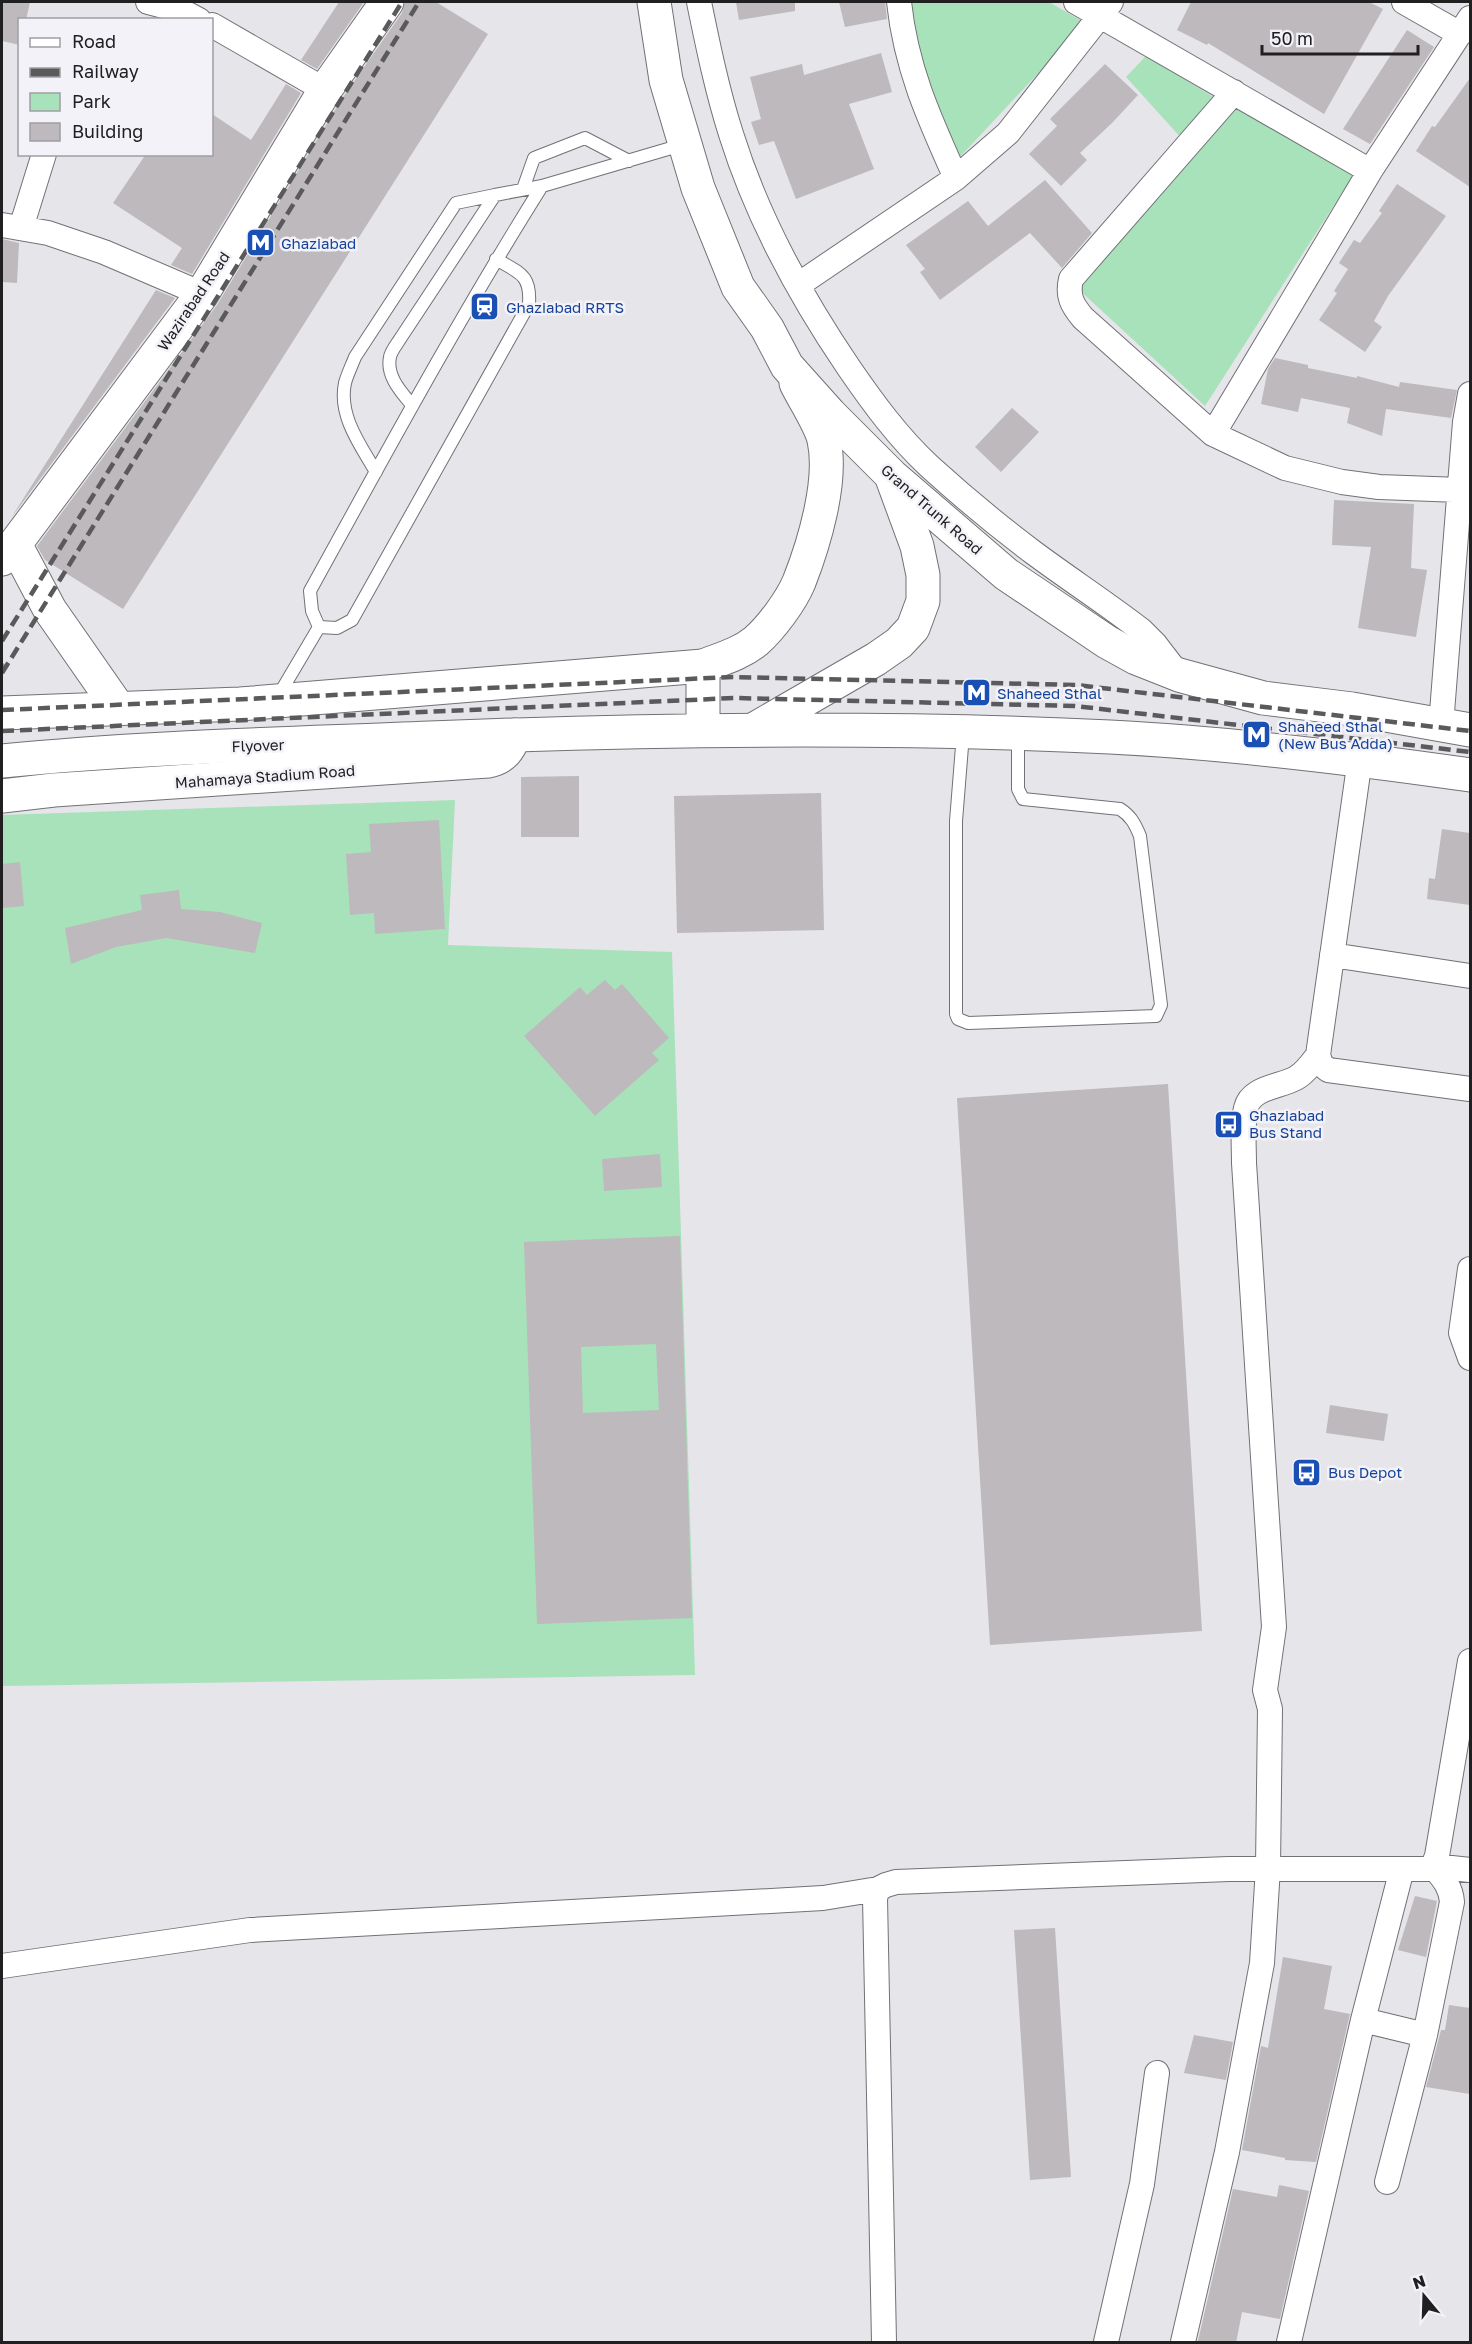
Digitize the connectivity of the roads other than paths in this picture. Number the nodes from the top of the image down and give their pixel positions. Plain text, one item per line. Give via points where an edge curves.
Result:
1 (148, 2) edge
2 (387, 2) edge
3 (654, 2) edge
4 (699, 2) edge
5 (899, 2) edge
6 (1076, 2) edge
7 (1404, 2) edge
8 (1106, 9) edge
9 (196, 18) edge
10 (213, 26) edge
11 (1465, 26) edge
12 (325, 90) junction
13 (1234, 92) junction
14 (685, 144) junction
15 (43, 156) edge
16 (629, 161) junction
17 (1370, 171) junction
18 (956, 178) junction
19 (542, 186) junction
20 (523, 189) junction
21 (495, 195) junction
22 (11, 227) edge
23 (496, 259) junction
24 (798, 285) junction
25 (202, 294) junction
26 (787, 366) junction
27 (1470, 394) edge
28 (412, 405) junction
29 (1213, 434) junction
30 (376, 472) junction
31 (892, 476) junction
32 (1460, 489) junction
33 (8, 551) edge
34 (319, 627) junction
35 (703, 666) junction
36 (1179, 675) junction
37 (275, 701) junction
38 (119, 709) junction
39 (2, 713) edge
40 (1456, 728) edge
41 (703, 729) junction
42 (752, 731) junction
43 (963, 732) junction
44 (1018, 734) junction
45 (504, 735) junction
46 (1360, 759) junction
47 (2, 761) edge
48 (1470, 775) edge
49 (2, 796) edge
50 (1332, 954) junction
51 (1470, 976) edge
52 (1318, 1054) junction
53 (1470, 1089) edge
54 (1470, 1269) edge
55 (1470, 1358) edge
56 (1470, 1661) edge
57 (1433, 1866) junction
58 (1268, 1868) junction
59 (1402, 1869) junction
60 (1470, 1870) edge
61 (878, 1889) junction
62 (2, 1966) edge
63 (1363, 2020) junction
64 (1425, 2035) junction
65 (1157, 2073) dead end
66 (1387, 2182) dead end
67 (884, 2343) edge
68 (1106, 2343) edge
69 (1183, 2343) edge
70 (1289, 2343) edge

1 - 9 street
2 - 12 main road, Wazirabad Road
3 - 14 main road, Grand Trunk Road via 666,80
4 - 24 street via 731,136 760,210
5 - 18 street via 920,99
6 - 8 street
7 - 11 street
8 - 13 street
8 - 18 street via 1008,133
10 - 12 street
11 - 17 street
12 - 25 main road, Wazirabad Road
13 - 17 street
13 - 29 street via 1071,279 1068,290 1083,318
14 - 16 lane
14 - 26 main road, Grand Trunk Road via 698,188 738,287 767,328
15 - 22 street
16 - 19 lane
16 - 20 lane via 585,138 534,158
17 - 29 street
18 - 24 street
19 - 20 lane
19 - 23 lane
20 - 21 lane
21 - 28 lane via 390,357 392,376
21 - 30 lane via 456,202 355,357 345,384 345,409 353,433
22 - 25 street via 48,233 104,252
23 - 28 lane
23 - 34 lane via 522,275 530,289 529,304 352,620 337,628
24 - 36 street via 869,396 928,466 1033,552 1141,630
25 - 33 main road, Wazirabad Road
26 - 31 main road, Grand Trunk Road
26 - 35 main road via 824,439 826,468 819,517 798,584 771,625 743,651
27 - 32 street
28 - 30 lane
29 - 32 street via 1285,468 1342,482
30 - 34 lane via 310,591
31 - 36 main road, Grand Trunk Road via 1006,574 1107,642
31 - 42 main road via 923,575 922,601 913,628 876,659
32 - 40 street
33 - 38 main road
34 - 37 lane
35 - 37 main road
35 - 41 main road
36 - 40 main road, Grand Trunk Road via 1263,698
37 - 38 main road
38 - 39 main road
41 - 42 main road
41 - 45 main road
42 - 43 main road
43 - 44 main road
43 - 44 lane via 956,821 958,1019 968,1023 1156,1016 1161,1005 1140,836 1135,824 1120,809 1023,799 1018,789
44 - 46 main road via 1112,737
45 - 47 main road, Flyover via 106,751
45 - 49 main road, Mahamaya Stadium Road via 505,754 488,761
46 - 48 main road
46 - 50 street
50 - 51 street
50 - 52 street
52 - 53 street via 1328,1070
52 - 58 street via 1296,1078 1250,1097 1245,1108 1244,1164 1274,1626 1265,1690 1270,1709
54 - 55 street via 1461,1333
56 - 57 street
57 - 59 street
57 - 60 street
57 - 64 street via 1446,1882 1452,1902
58 - 59 street
58 - 61 street via 896,1882
58 - 69 street via 1264,1943 1255,2002 1227,2152
59 - 63 street
61 - 62 street via 824,1898 250,1930
61 - 67 street via 875,1898
63 - 64 street
63 - 70 street
64 - 66 street
65 - 68 street via 1142,2184

